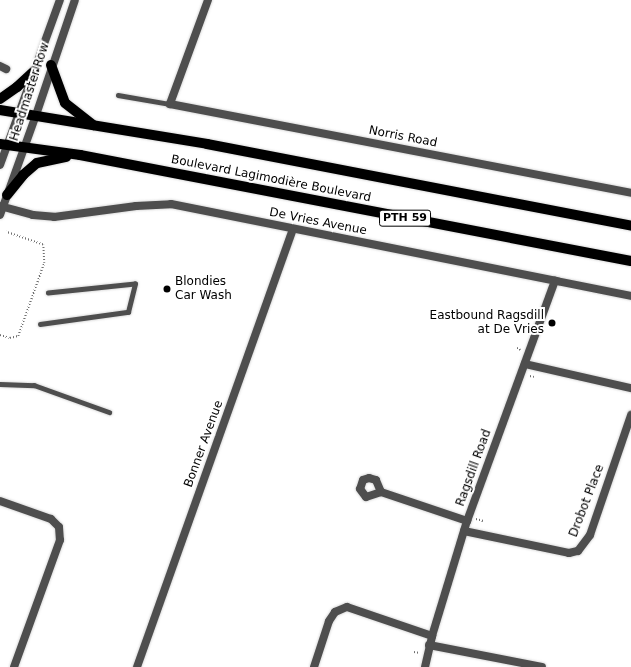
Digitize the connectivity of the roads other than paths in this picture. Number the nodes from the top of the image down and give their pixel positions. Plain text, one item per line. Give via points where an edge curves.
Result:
1 (60, 0) edge
2 (75, 0) edge
3 (208, 0) edge
4 (51, 65) junction
5 (34, 71) junction
6 (118, 95) dead end
7 (0, 99) edge
8 (170, 104) junction
9 (0, 110) edge
10 (19, 113) junction
11 (36, 115) junction
12 (96, 127) junction
13 (4, 145) edge
14 (25, 147) junction
15 (80, 155) junction
16 (0, 165) edge
17 (631, 193) edge
18 (7, 195) junction
19 (1, 210) edge
20 (631, 226) edge
21 (293, 230) junction
22 (631, 261) edge
23 (555, 281) junction
24 (48, 292) dead end
25 (631, 296) edge
26 (40, 324) dead end
27 (525, 364) junction
28 (0, 384) edge
29 (631, 388) edge
30 (109, 412) dead end
31 (631, 416) edge
32 (380, 492) dead end
33 (0, 501) edge
34 (467, 521) junction
35 (464, 531) junction
36 (432, 636) junction
37 (429, 645) junction
38 (14, 667) edge
39 (137, 667) edge
40 (314, 667) edge
41 (425, 667) edge
42 (542, 667) edge

1 - 5 street, Headmaster Row
2 - 4 street, Headmaster Row
3 - 8 street
4 - 11 street, Headmaster Row
4 - 12 main road via 65,103
5 - 7 main road via 18,88
5 - 10 street, Headmaster Row
6 - 8 lane
8 - 17 street, Norris Road
9 - 10 main road, Boulevard Lagimodière Boulevard
10 - 11 main road, Boulevard Lagimodière Boulevard
10 - 13 street, Headmaster Row
11 - 12 main road, Boulevard Lagimodière Boulevard
11 - 14 street, Headmaster Row
12 - 20 main road, Boulevard Lagimodière Boulevard via 207,144
13 - 14 main road, Boulevard Lagimodière Boulevard / PTH 59
13 - 16 street, Headmaster Row
14 - 15 main road, Boulevard Lagimodière Boulevard / PTH 59
14 - 18 street, Headmaster Row
15 - 18 main road via 37,163 23,175
15 - 22 main road, Boulevard Lagimodière Boulevard / PTH 59
18 - 19 street, Headmaster Row
19 - 21 street, De Vries Avenue via 58,216 171,204
21 - 23 street, De Vries Avenue
21 - 39 street, Bonner Avenue
23 - 25 street, De Vries Avenue
23 - 27 street, Ragsdill Road
24 - 26 lane via 135,284 128,312
27 - 29 street
27 - 34 street, Ragsdill Road
28 - 30 lane via 34,385
31 - 35 street, Drobot Place via 590,535 578,551 569,553
32 - 34 street
33 - 38 street via 51,519 59,527 60,540
34 - 35 street, Ragsdill Road
35 - 36 street, Ragsdill Road
36 - 37 street, Ragsdill Road
36 - 40 street via 347,607 335,612 329,621
37 - 41 street, Ragsdill Road
37 - 42 street

